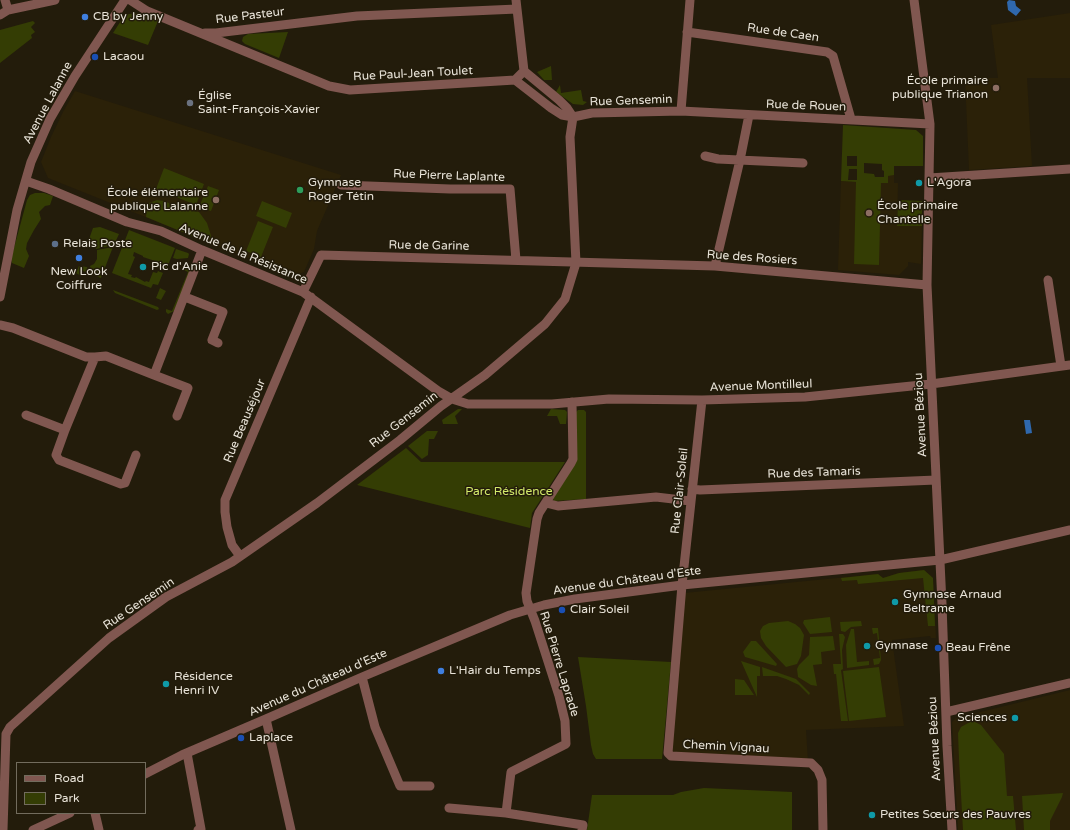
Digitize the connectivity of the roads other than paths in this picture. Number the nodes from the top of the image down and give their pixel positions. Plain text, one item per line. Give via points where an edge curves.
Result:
1 (5, 0) edge
2 (55, 0) edge
3 (125, 0) edge
4 (130, 0) edge
5 (690, 0) edge
6 (914, 0) edge
7 (516, 4) edge
8 (4, 12) edge
9 (687, 32) junction
10 (202, 33) junction
11 (524, 71) junction
12 (515, 80) junction
13 (681, 111) junction
14 (748, 115) junction
15 (573, 117) junction
16 (851, 120) junction
17 (930, 124) junction
18 (705, 156) dead end
19 (740, 160) junction
20 (803, 163) dead end
21 (1070, 170) edge
22 (929, 178) junction
23 (26, 181) junction
24 (341, 185) dead end
25 (202, 250) junction
26 (516, 260) junction
27 (576, 263) junction
28 (715, 266) junction
29 (1048, 280) dead end
30 (927, 285) junction
31 (307, 294) junction
32 (0, 297) edge
33 (185, 297) junction
34 (0, 325) edge
35 (218, 343) dead end
36 (95, 357) junction
37 (1066, 366) edge
38 (154, 375) junction
39 (931, 384) junction
40 (452, 399) junction
41 (702, 400) junction
42 (572, 402) junction
43 (26, 415) dead end
44 (177, 416) dead end
45 (65, 430) junction
46 (136, 455) dead end
47 (936, 480) junction
48 (692, 489) junction
49 (690, 501) junction
50 (546, 503) junction
51 (1070, 530) edge
52 (240, 556) junction
53 (940, 560) junction
54 (682, 585) junction
55 (530, 609) junction
56 (362, 676) junction
57 (1070, 683) edge
58 (946, 712) junction
59 (266, 720) junction
60 (187, 753) junction
61 (146, 774) edge
62 (430, 786) dead end
63 (449, 808) dead end
64 (506, 813) junction
65 (68, 814) edge
66 (95, 814) edge
67 (3, 830) edge
68 (33, 830) edge
69 (99, 830) edge
70 (198, 830) edge
71 (291, 830) edge
72 (582, 830) edge
73 (823, 830) edge
74 (952, 830) edge

1 - 8 street
2 - 8 street
3 - 23 street, Avenue Lalanne via 74,76 50,119 31,162
4 - 10 street, Rue Paul-Jean Toulet via 147,11
5 - 9 street, Rue Gensemin
6 - 17 street, Avenue Béziou
7 - 10 street, Rue Pasteur via 357,16
7 - 11 street, Rue Pasteur
9 - 13 street, Rue Gensemin
9 - 16 street, Rue de Caen via 827,52 833,56
10 - 12 street, Rue Paul-Jean Toulet via 329,86 350,90
11 - 12 street
11 - 15 street via 559,100
12 - 15 street via 551,108 562,115
13 - 14 street, Rue de Rouen
13 - 15 street, Rue Gensemin via 592,113
14 - 16 street, Rue de Rouen
14 - 19 street
15 - 27 street, Rue Gensemin via 570,137
16 - 17 street, Rue de Rouen
17 - 22 street, Avenue Béziou
18 - 19 street
19 - 20 street
19 - 28 street
21 - 22 street
22 - 30 street, Avenue Béziou
23 - 25 street, Avenue de la Résistance via 127,222 161,231
23 - 32 street, Avenue Lalanne via 17,210
24 - 26 street, Rue Pierre Laplante via 510,189
25 - 31 street, Avenue de la Résistance
25 - 33 street
26 - 27 street, Rue de Garine
26 - 31 street, Rue de Garine via 321,255
27 - 28 street, Rue des Rosiers
27 - 40 street, Rue Gensemin via 564,299 545,324 485,375
28 - 30 street, Rue des Rosiers
29 - 37 street
30 - 39 street, Avenue Béziou
31 - 40 street, Avenue de la Résistance
31 - 52 street, Rue Beauséjour via 225,500 227,527 232,545
33 - 35 street via 223,312 212,340
33 - 38 street
34 - 36 street via 86,357
36 - 38 street via 106,356
36 - 45 street
37 - 39 street, Avenue Montilleul
38 - 44 street via 188,388
39 - 41 street, Avenue Montilleul via 805,397
39 - 47 street, Avenue Béziou
40 - 42 street, Avenue Montilleul via 468,404
40 - 52 street, Rue Gensemin via 334,490
41 - 42 street, Avenue Montilleul
41 - 48 street, Rue Clair-Soleil
42 - 50 street via 573,458
43 - 45 street
45 - 46 street via 56,452 57,459 118,484 125,483
47 - 48 street, Rue des Tamaris
47 - 53 street, Avenue Béziou
48 - 49 street, Rue Clair-Soleil
49 - 50 street via 656,497 558,506
49 - 54 street, Rue Clair-Soleil
50 - 55 street via 537,519 526,592
51 - 53 street, Avenue du Château d'Este
52 - 67 street, Rue Gensemin via 166,597 109,638 10,727 6,734
53 - 54 street, Avenue du Château d'Este
53 - 58 street, Avenue Béziou
54 - 55 street, Avenue du Château d'Este via 575,598
54 - 73 street, Chemin Vignau via 668,753 671,756 811,763 818,770 822,780
55 - 56 street, Avenue du Château d'Este
55 - 64 street, Rue Pierre Laprade via 536,620 559,696 565,721 566,744 512,772
56 - 59 street, Avenue du Château d'Este
56 - 62 street via 375,727 400,786
57 - 58 street
58 - 74 street, Avenue Béziou
59 - 60 street, Avenue du Château d'Este
59 - 71 street
60 - 61 street, Avenue du Château d'Este
60 - 70 street via 201,829
63 - 64 street
64 - 72 street via 582,825
65 - 68 street
66 - 69 street

